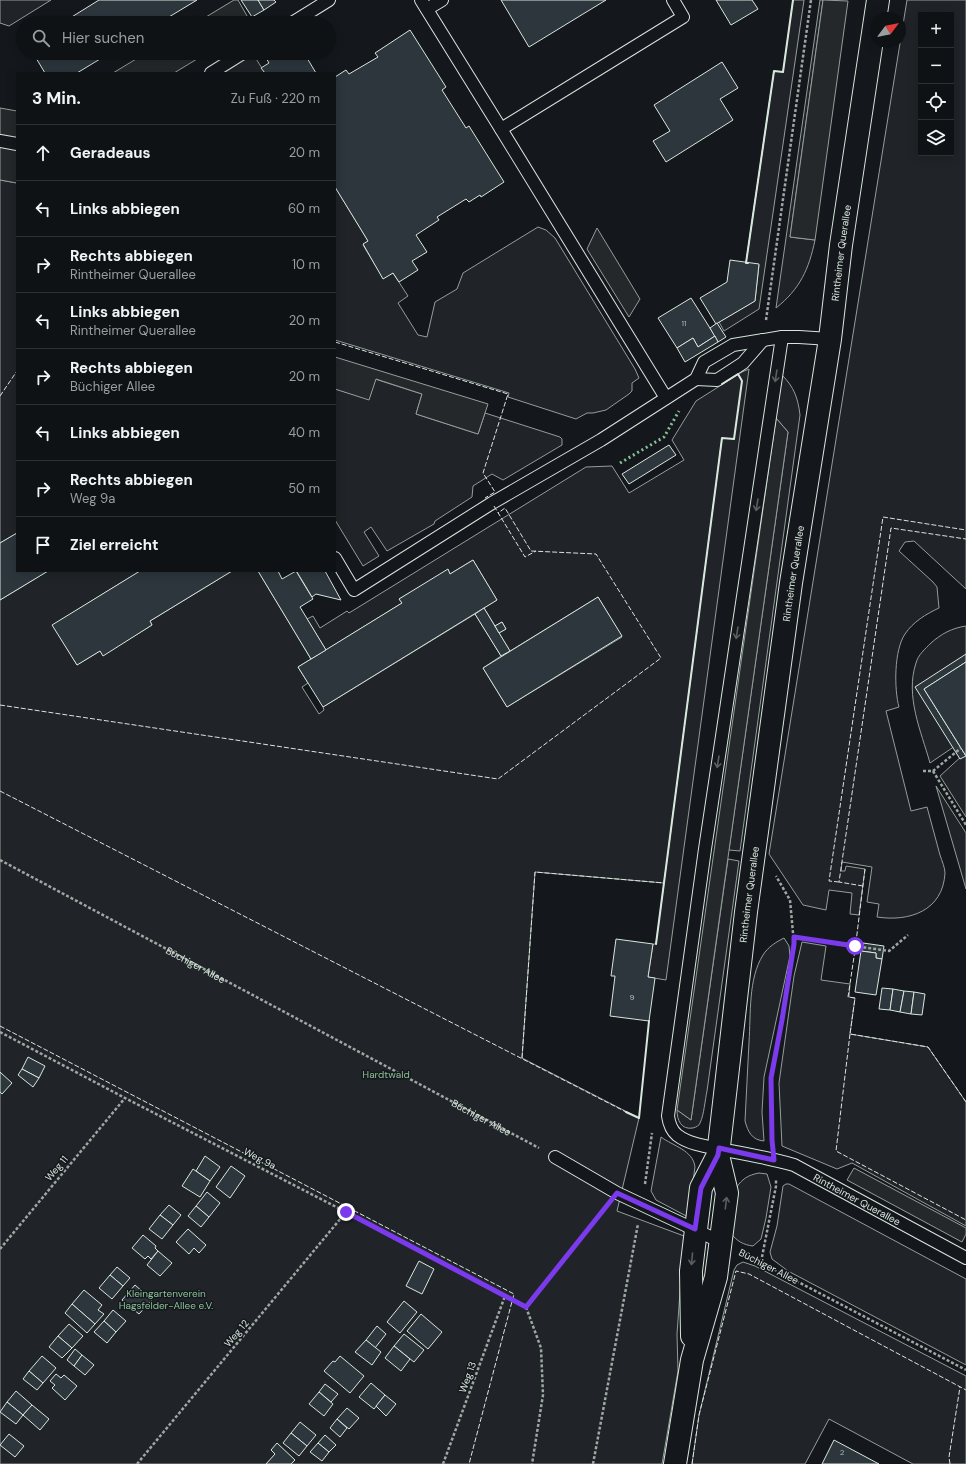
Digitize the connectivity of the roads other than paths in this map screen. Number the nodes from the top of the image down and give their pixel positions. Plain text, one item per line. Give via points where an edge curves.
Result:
1 (329, 0) edge
2 (442, 0) edge
3 (673, 0) edge
4 (878, 0) edge
5 (424, 5) edge
6 (303, 16) edge
7 (232, 60) edge
8 (213, 72) edge
9 (501, 129) junction
10 (0, 141) edge
11 (16, 144) edge
12 (782, 337) junction
13 (830, 339) junction
14 (763, 340) junction
15 (696, 379) junction
16 (666, 398) junction
17 (336, 560) edge
18 (719, 1152) junction
19 (555, 1157) road end
20 (695, 1229) junction
21 (721, 1242) junction
22 (966, 1258) edge
23 (692, 1360) junction
24 (675, 1464) edge

1 - 6 lane
2 - 5 lane
3 - 9 lane via 683,17
4 - 13 street, Rintheimer Querallee via 841,245
5 - 9 lane
7 - 8 lane
9 - 16 lane
10 - 11 lane
12 - 13 lane
12 - 14 lane
12 -> 18 lane via 706,841 668,1116 669,1123 678,1136
13 - 18 street, Rintheimer Querallee via 789,591 746,912
14 - 15 lane via 743,363 717,380
14 - 15 lane via 734,344 704,362
15 - 16 lane
16 - 17 lane via 354,590
18 - 20 street, Rintheimer Querallee via 701,1188
21 -> 18 street, Rintheimer Querallee via 727,1193
18 - 22 lane, Rintheimer Querallee via 794,1165
19 - 20 lane via 617,1193
20 - 21 lane
20 -> 23 street, Rintheimer Querallee via 691,1271
21 - 23 street, Rintheimer Querallee via 716,1277
23 - 24 street, Rintheimer Querallee

